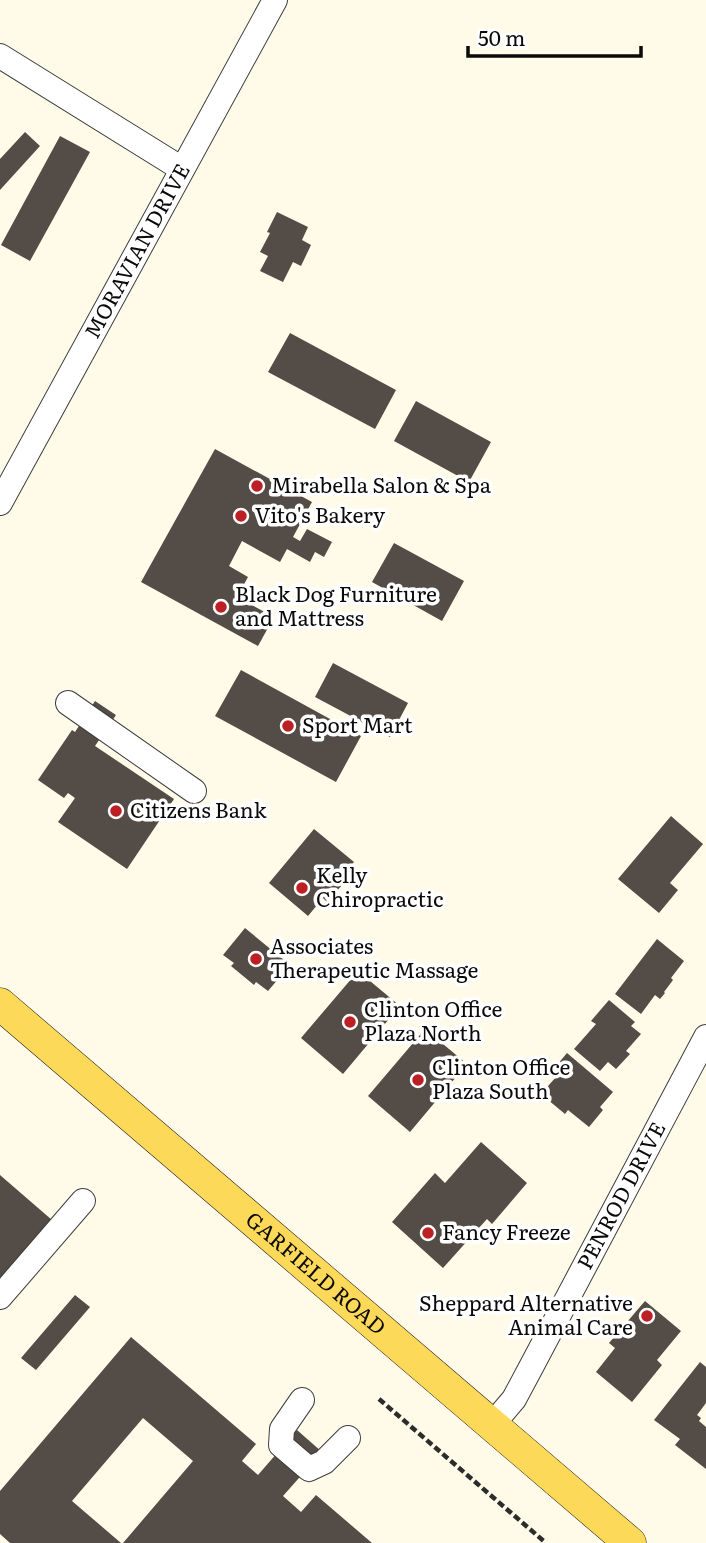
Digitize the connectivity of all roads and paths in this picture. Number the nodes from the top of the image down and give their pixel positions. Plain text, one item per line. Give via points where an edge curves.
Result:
1 (275, 0) edge
2 (0, 56) edge
3 (182, 169) junction
4 (3, 491) edge
5 (68, 703) dead end
6 (194, 791) dead end
7 (0, 1003) edge
8 (706, 1037) edge
9 (83, 1201) dead end
10 (0, 1297) edge
11 (379, 1399) dead end
12 (302, 1400) dead end
13 (492, 1424) junction
14 (348, 1438) dead end
15 (547, 1543) edge
16 (630, 1543) edge

1 - 3 street, MORAVIAN DRIVE
2 - 3 street
3 - 4 street, MORAVIAN DRIVE
5 - 6 street
7 - 13 main road, GARFIELD ROAD
8 - 13 street, PENROD DRIVE via 514,1399
9 - 10 street
11 - 15 path
12 - 14 street via 282,1429 281,1445 309,1469 324,1462
13 - 16 main road, GARFIELD ROAD

